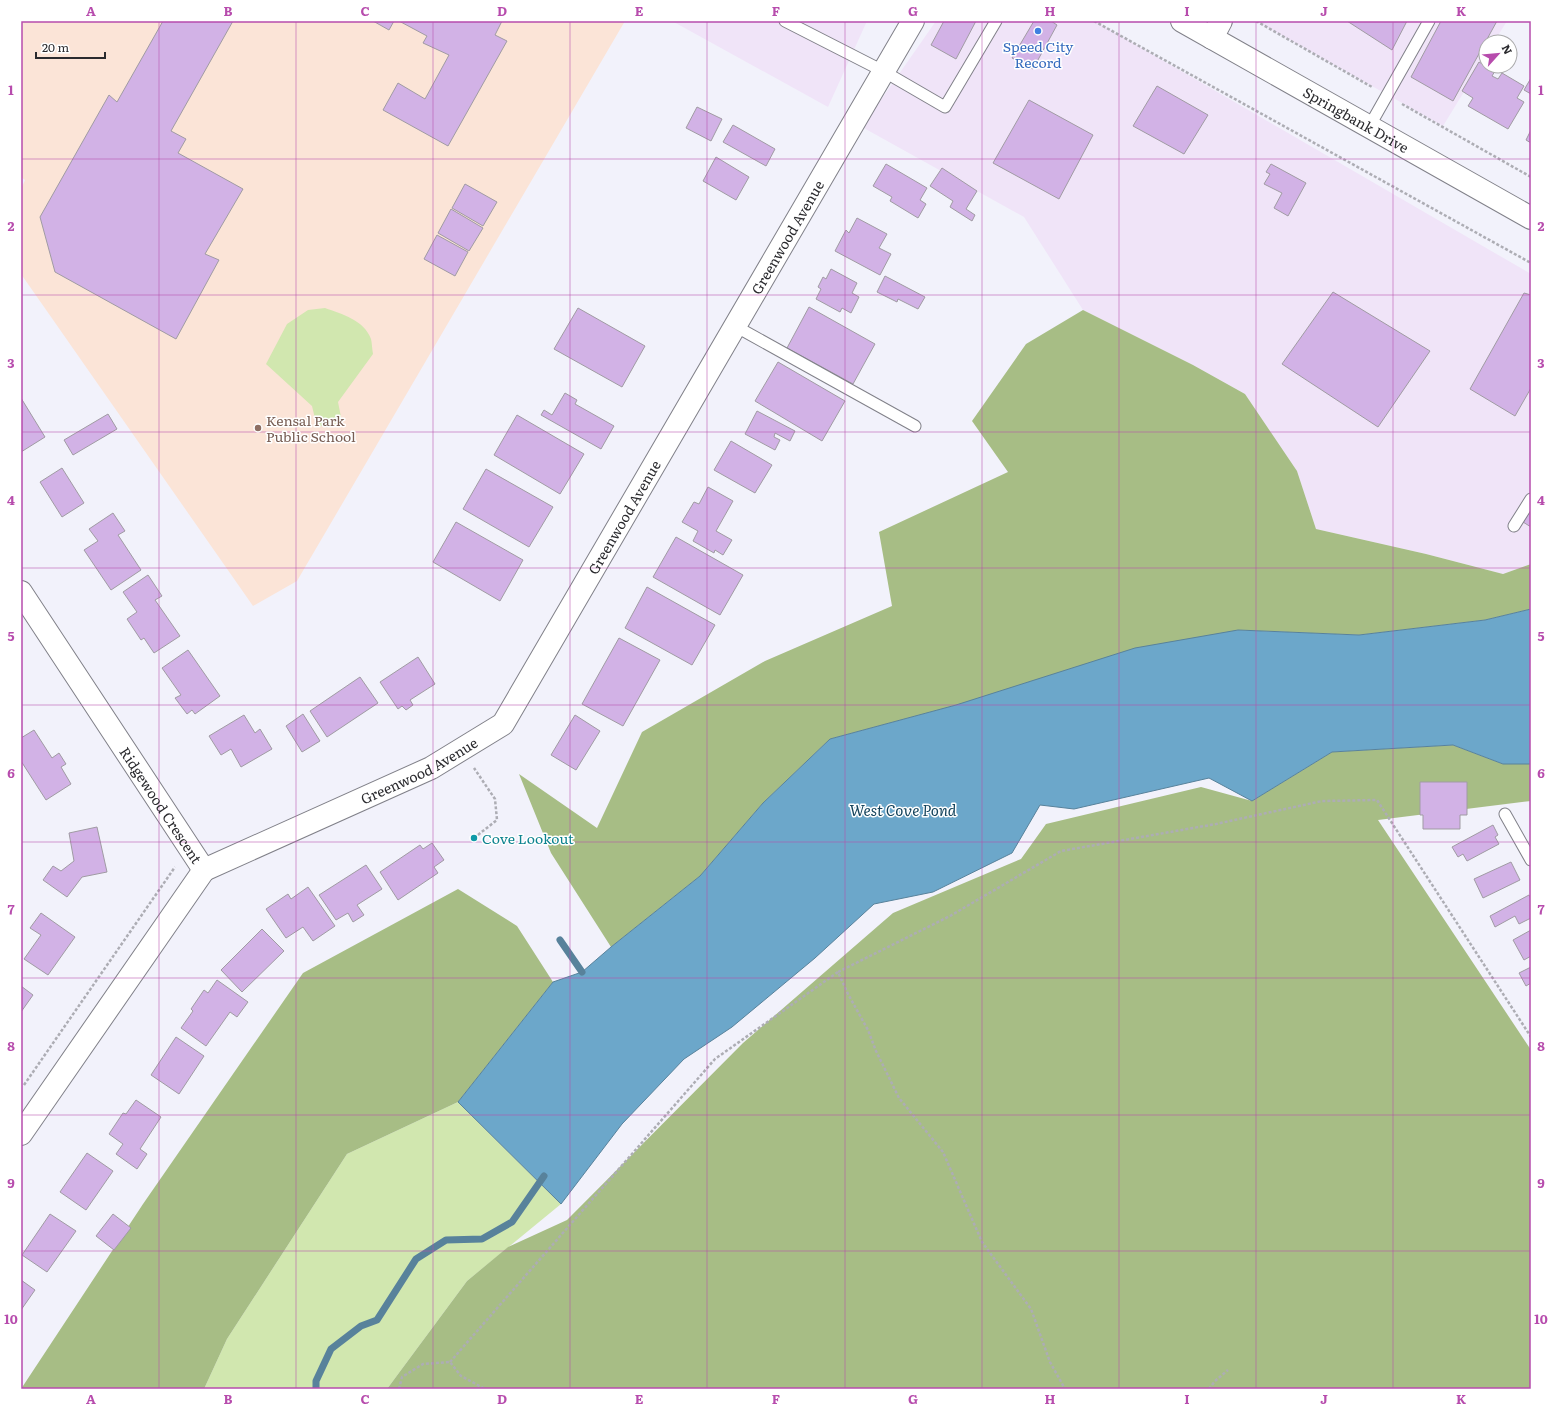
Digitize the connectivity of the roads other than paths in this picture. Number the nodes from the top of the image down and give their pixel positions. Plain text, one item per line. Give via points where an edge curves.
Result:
1 (785, 21) edge
2 (913, 21) edge
3 (996, 21) edge
4 (1182, 21) edge
5 (1430, 21) edge
6 (1216, 29) edge
7 (883, 72) junction
8 (1369, 127) junction
9 (1531, 218) edge
10 (735, 326) junction
11 (915, 426) dead end
12 (1531, 499) edge
13 (1514, 526) dead end
14 (21, 592) edge
15 (1505, 814) dead end
16 (1531, 860) edge
17 (204, 870) junction
18 (21, 1134) edge

1 - 7 lane
2 - 7 street, Greenwood Avenue
3 - 7 lane via 945,107
4 - 6 street, Springbank Drive
5 - 8 lane
6 - 8 street, Springbank Drive
7 - 10 street, Greenwood Avenue
8 - 9 street, Springbank Drive
10 - 11 lane
10 - 17 street, Greenwood Avenue via 504,724 430,768
12 - 13 lane
14 - 17 street, Ridgewood Crescent
15 - 16 lane
17 - 18 street, Ridgewood Crescent

